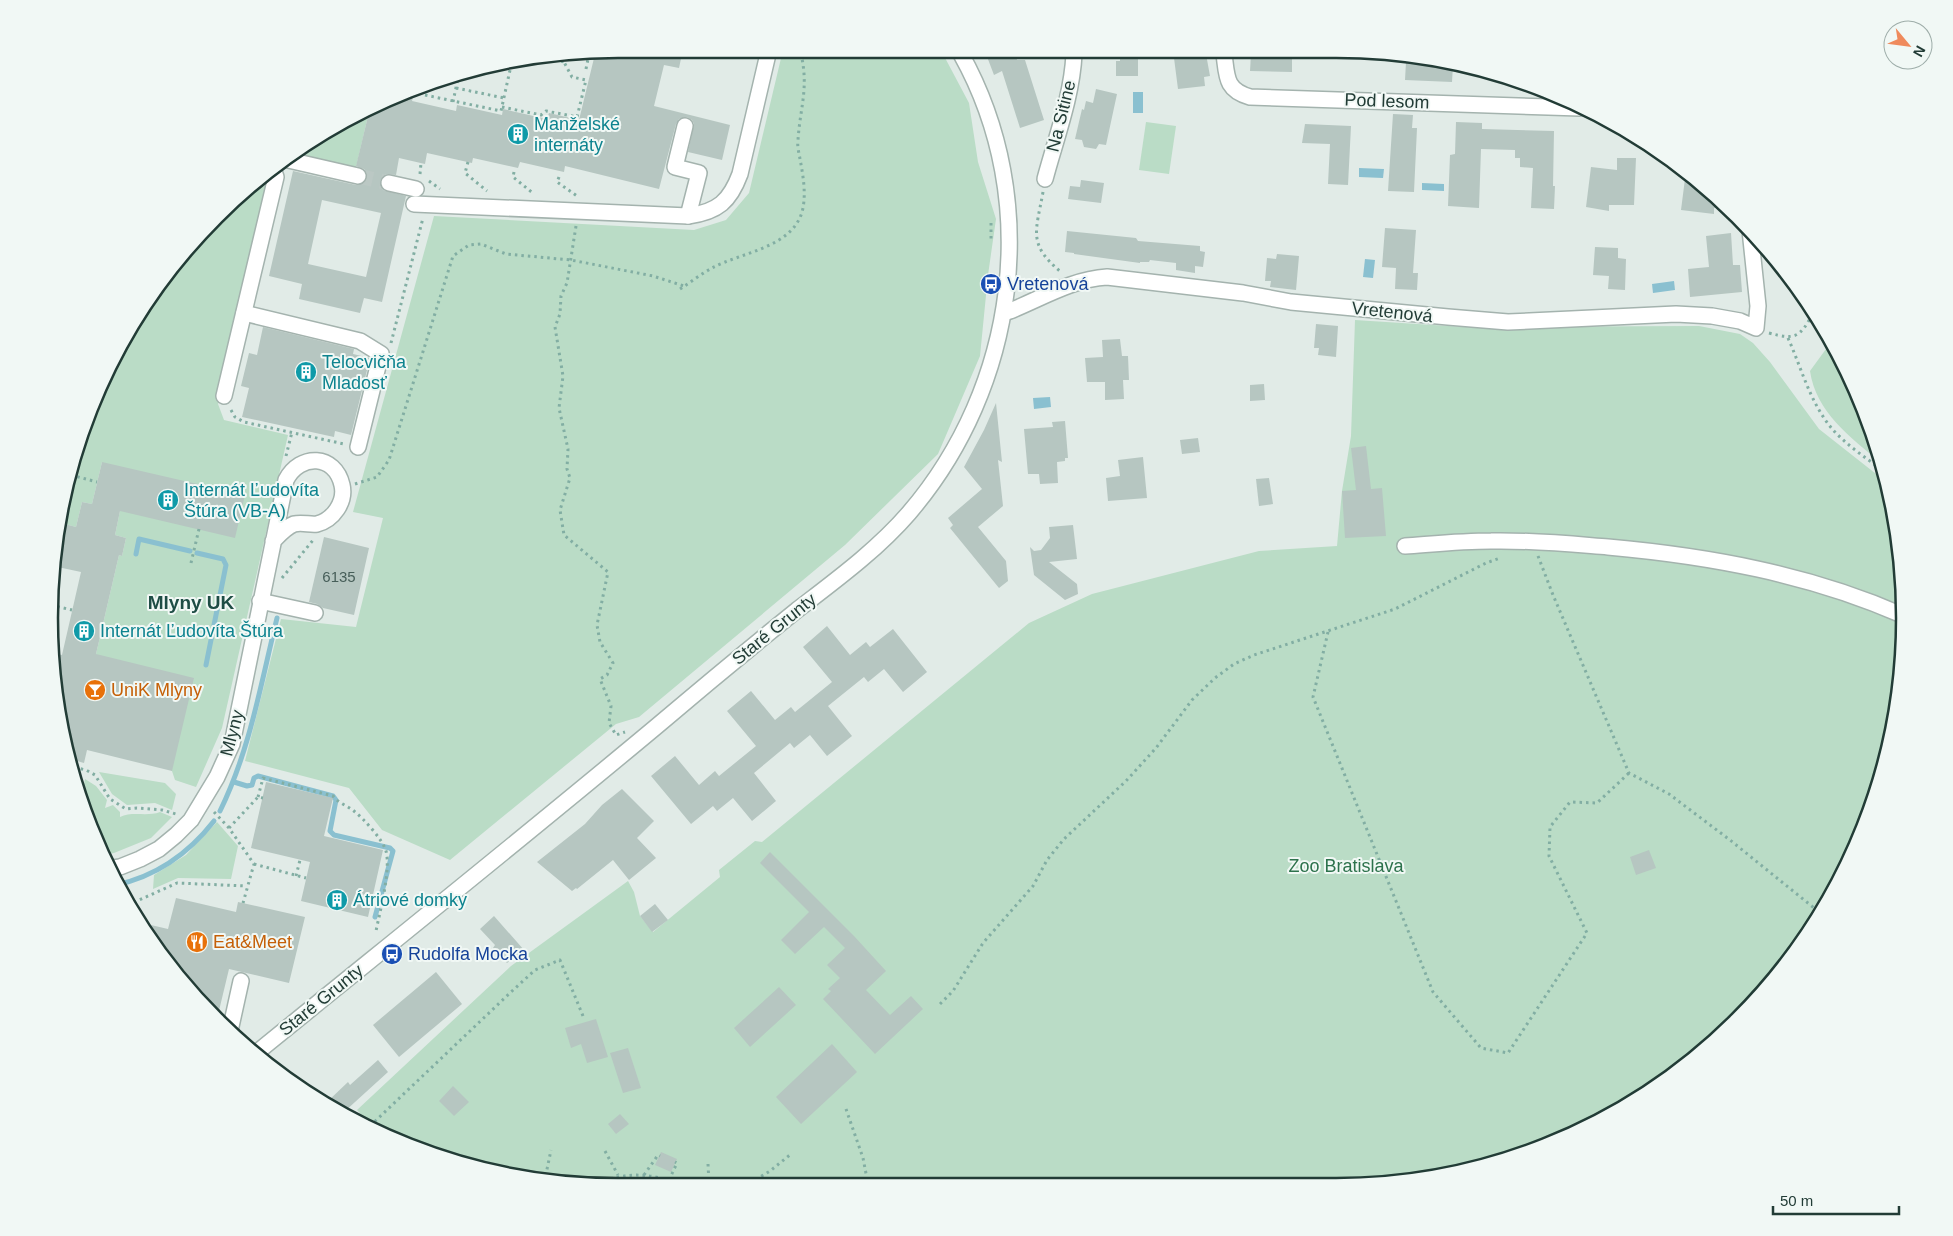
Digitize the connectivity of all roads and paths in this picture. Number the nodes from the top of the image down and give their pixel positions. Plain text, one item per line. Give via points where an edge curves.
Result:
1 (767, 58) edge
2 (802, 58) edge
3 (963, 58) edge
4 (1074, 58) edge
5 (1225, 58) edge
6 (588, 59) edge
7 (559, 61) edge
8 (564, 62) joint
9 (511, 68) edge
10 (586, 69) dead end
11 (457, 81) edge
12 (456, 88) junction
13 (425, 95) dead end
14 (504, 98) junction
15 (453, 102) junction
16 (502, 107) junction
17 (1566, 108) edge
18 (685, 126) dead end
19 (294, 161) edge
20 (468, 162) dead end
21 (421, 163) dead end
22 (275, 174) edge
23 (358, 176) tunnel mouth
24 (1045, 179) joint
25 (389, 183) tunnel mouth
26 (442, 190) dead end
27 (419, 199) junction
28 (509, 208) junction
29 (578, 211) junction
30 (688, 216) junction
31 (990, 216) dead end
32 (992, 242) dead end
33 (1751, 243) edge
34 (571, 260) junction
35 (1050, 263) dead end
36 (684, 286) junction
37 (680, 289) dead end
38 (1004, 313) junction
39 (244, 314) junction
40 (1809, 320) edge
41 (389, 348) dead end
42 (224, 396) dead end
43 (244, 422) dead end
44 (358, 447) joint
45 (1873, 463) edge
46 (76, 476) edge
47 (97, 482) dead end
48 (343, 487) junction
49 (330, 518) junction
50 (199, 529) dead end
51 (273, 541) junction
52 (1536, 542) junction
53 (1405, 546) dead end
54 (1501, 558) dead end
55 (191, 563) dead end
56 (279, 581) dead end
57 (260, 601) junction
58 (58, 607) edge
59 (72, 610) dead end
60 (1896, 611) edge
61 (315, 613) dead end
62 (1328, 632) junction
63 (632, 730) dead end
64 (79, 768) edge
65 (1629, 773) junction
66 (258, 797) junction
67 (263, 798) dead end
68 (181, 816) dead end
69 (300, 860) dead end
70 (254, 864) junction
71 (116, 868) edge
72 (296, 876) junction
73 (306, 878) dead end
74 (246, 886) junction
75 (135, 902) edge
76 (243, 903) dead end
77 (1814, 908) edge
78 (376, 931) dead end
79 (241, 981) dead end
80 (940, 1004) dead end
81 (583, 1016) dead end
82 (232, 1023) edge
83 (261, 1049) edge
84 (846, 1109) dead end
85 (374, 1123) edge
86 (551, 1150) dead end
87 (605, 1151) dead end
88 (791, 1154) dead end
89 (660, 1156) dead end
90 (675, 1162) dead end
91 (708, 1164) dead end
92 (546, 1174) edge
93 (618, 1175) junction
94 (644, 1176) junction
95 (611, 1178) edge
96 (656, 1178) edge
97 (670, 1178) edge
98 (709, 1178) edge
99 (758, 1178) edge
100 (867, 1178) edge

1 - 30 street via 734,190 717,208 705,214
2 - 36 path via 805,94 797,142 804,182 803,208 798,221 787,234 768,246 712,267
3 - 38 street, Staré Grunty via 988,116 1005,191 1009,246
4 - 24 street, Na Sitine via 1066,103
5 - 17 street, Pod lesom via 1232,89 1250,97
6 - 10 path
7 - 8 path
8 - 16 path via 572,77 586,80 576,117 546,111 541,115
9 - 14 path
11 - 12 path
12 - 14 path
12 - 15 path
13 - 15 path
14 - 16 path
15 - 16 path via 501,111
18 - 30 street via 675,167 699,173
19 - 23 street
20 - 28 path via 465,173
21 - 26 path via 419,174
22 - 39 street
24 - 35 path via 1036,238
25 - 27 street
27 - 28 street
27 - 41 path
28 - 29 street
29 - 30 street
29 - 34 path
31 - 32 path
33 - 38 street, Vretenová via 1758,306 1756,328 1740,321 1712,316 1676,314 1508,322 1291,302 1107,277 1075,283
34 - 36 path via 653,276
34 - 48 path via 506,254 481,244 469,245 453,256 389,460 377,477
34 - 63 path via 555,328 564,376 559,408 568,449 570,478 560,510 564,535 608,572 598,625 600,642 613,662 607,676 600,679 611,706 609,723 616,735
36 - 37 path
38 - 83 street, Staré Grunty via 994,358 965,431 927,491 886,538
39 - 42 street
39 - 44 street via 360,341 381,354
40 - 45 path via 1800,333 1788,338 1808,390 1830,427
43 - 44 path
46 - 47 path
48 - 49 street via 338,509
48 - 51 street, Mlyny via 340,478 322,462 312,460 295,466 286,480
49 - 51 street via 318,524 291,526
49 - 56 path
50 - 55 path
51 - 57 street, Mlyny
52 - 53 street
52 - 60 street via 1666,553 1735,564 1814,583
52 - 65 path via 1553,596
54 - 62 path via 1395,609
57 - 61 street
57 - 71 street, Mlyny via 232,744 218,777 192,820 176,835 159,849
58 - 59 path
62 - 65 path via 1313,698 1433,992 1481,1048 1508,1053 1587,932 1549,856 1550,827 1570,802 1597,803
62 - 80 path via 1234,664 1192,700 1126,781 1064,839 1047,860 1033,886 983,943 953,991
64 - 68 path via 96,775 110,799 126,809 162,810
65 - 77 path via 1669,794
66 - 67 path
66 - 70 path via 229,828
66 - 78 path via 263,778 333,796 354,811 377,836 386,851 386,880
69 - 72 path
70 - 72 path
70 - 74 path
72 - 73 path
74 - 75 path via 177,883
74 - 76 path
79 - 82 street
81 - 85 path via 560,960 536,970
84 - 100 path
86 - 92 path
87 - 93 path
88 - 99 path
89 - 94 path
90 - 97 path
91 - 98 path
93 - 94 path
93 - 95 path
94 - 96 path

